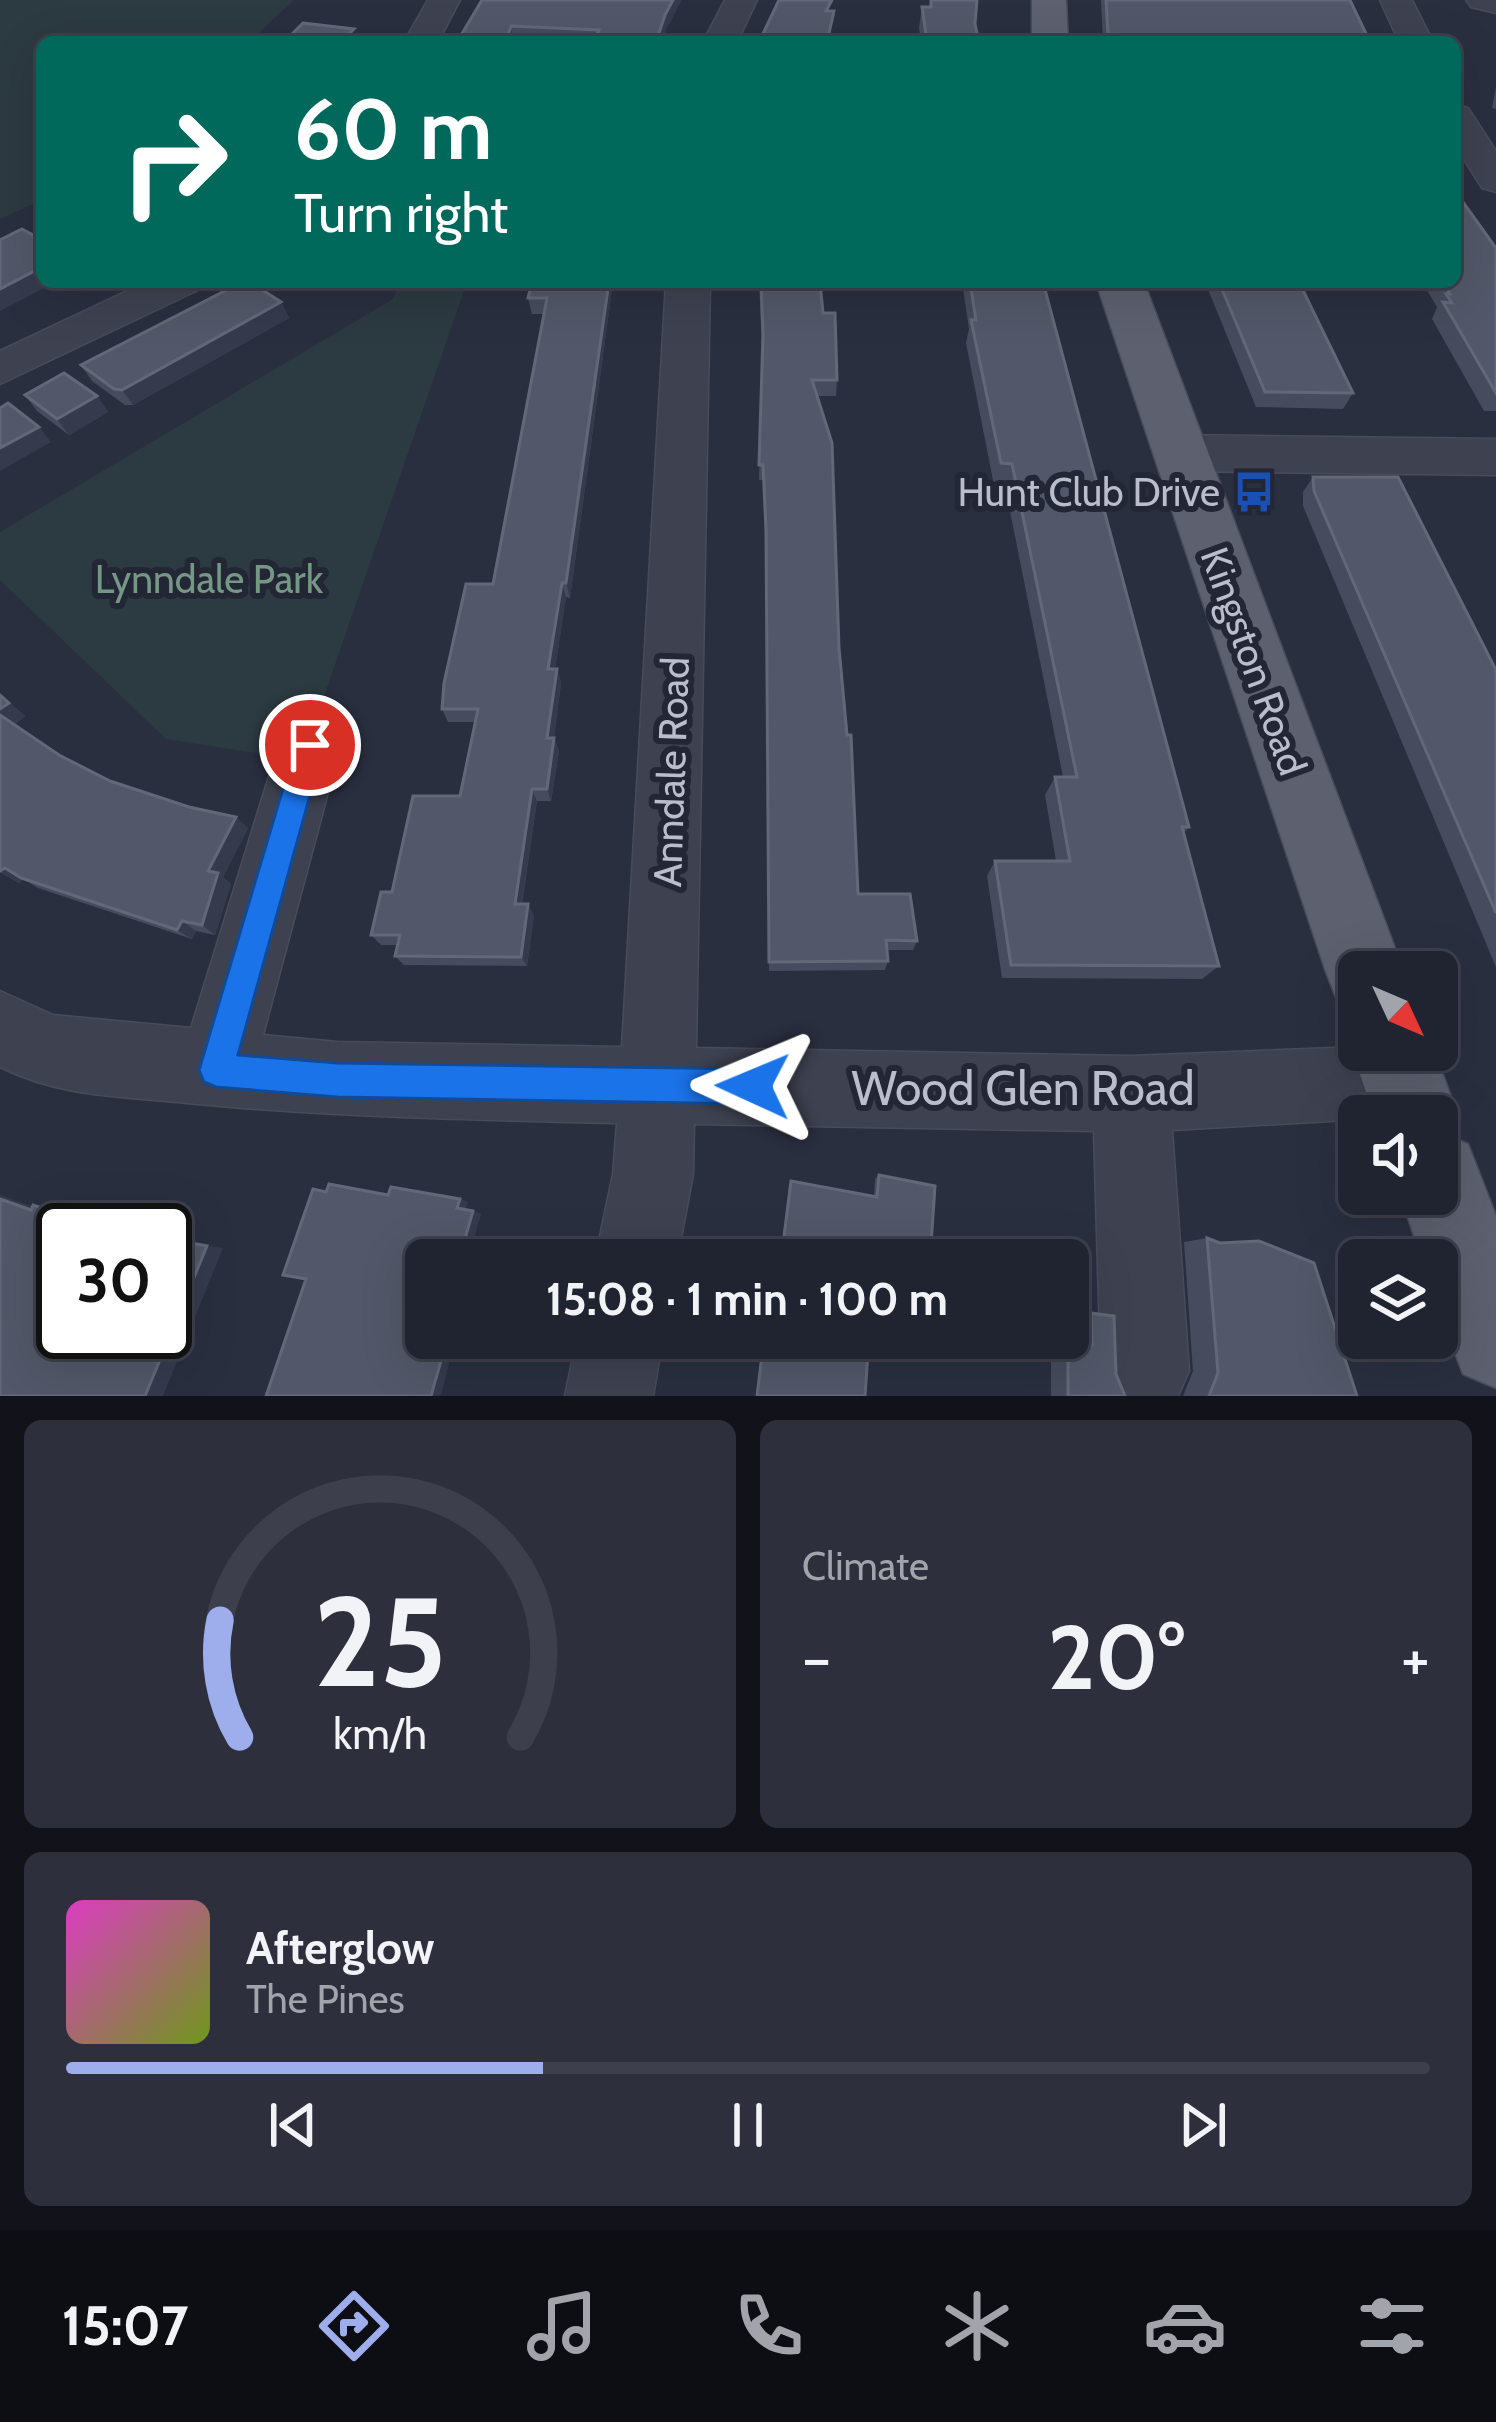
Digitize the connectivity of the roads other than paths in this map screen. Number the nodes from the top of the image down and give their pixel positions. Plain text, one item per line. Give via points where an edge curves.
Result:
1 (444, 0) edge
2 (741, 0) edge
3 (1049, 0) edge
4 (1396, 0) edge
5 (1482, 0) edge
6 (1496, 3) edge
7 (424, 36) edge
8 (723, 36) edge
9 (1050, 36) edge
10 (1413, 36) edge
11 (1461, 125) edge
12 (1493, 173) edge
13 (169, 288) edge
14 (688, 288) edge
15 (1122, 288) edge
16 (0, 369) edge
17 (1179, 453) junction
18 (1496, 458) edge
19 (310, 745) dead end
20 (1357, 951) edge
21 (0, 1028) edge
22 (216, 1070) junction
23 (1404, 1083) edge
24 (658, 1084) junction
25 (1131, 1094) junction
26 (1451, 1215) edge
27 (640, 1239) edge
28 (1496, 1341) edge
29 (616, 1359) edge
30 (1145, 1371) dead end
31 (609, 1396) edge

1 - 7 street
2 - 8 street
3 - 9 main road
4 - 10 street
5 - 6 street
11 - 12 street
13 - 16 street
14 - 24 street, Anndale Road
15 - 17 main road, Kingston Road
17 - 18 street
17 - 20 main road, Kingston Road
19 - 22 street
21 - 22 street, Wood Glen Road via 50,1052
22 - 24 street, Wood Glen Road via 337,1080
23 - 25 street, Wood Glen Road
24 - 25 street, Wood Glen Road
24 - 27 street, Anndale Road
25 - 30 street
26 - 28 main road
29 - 31 street

